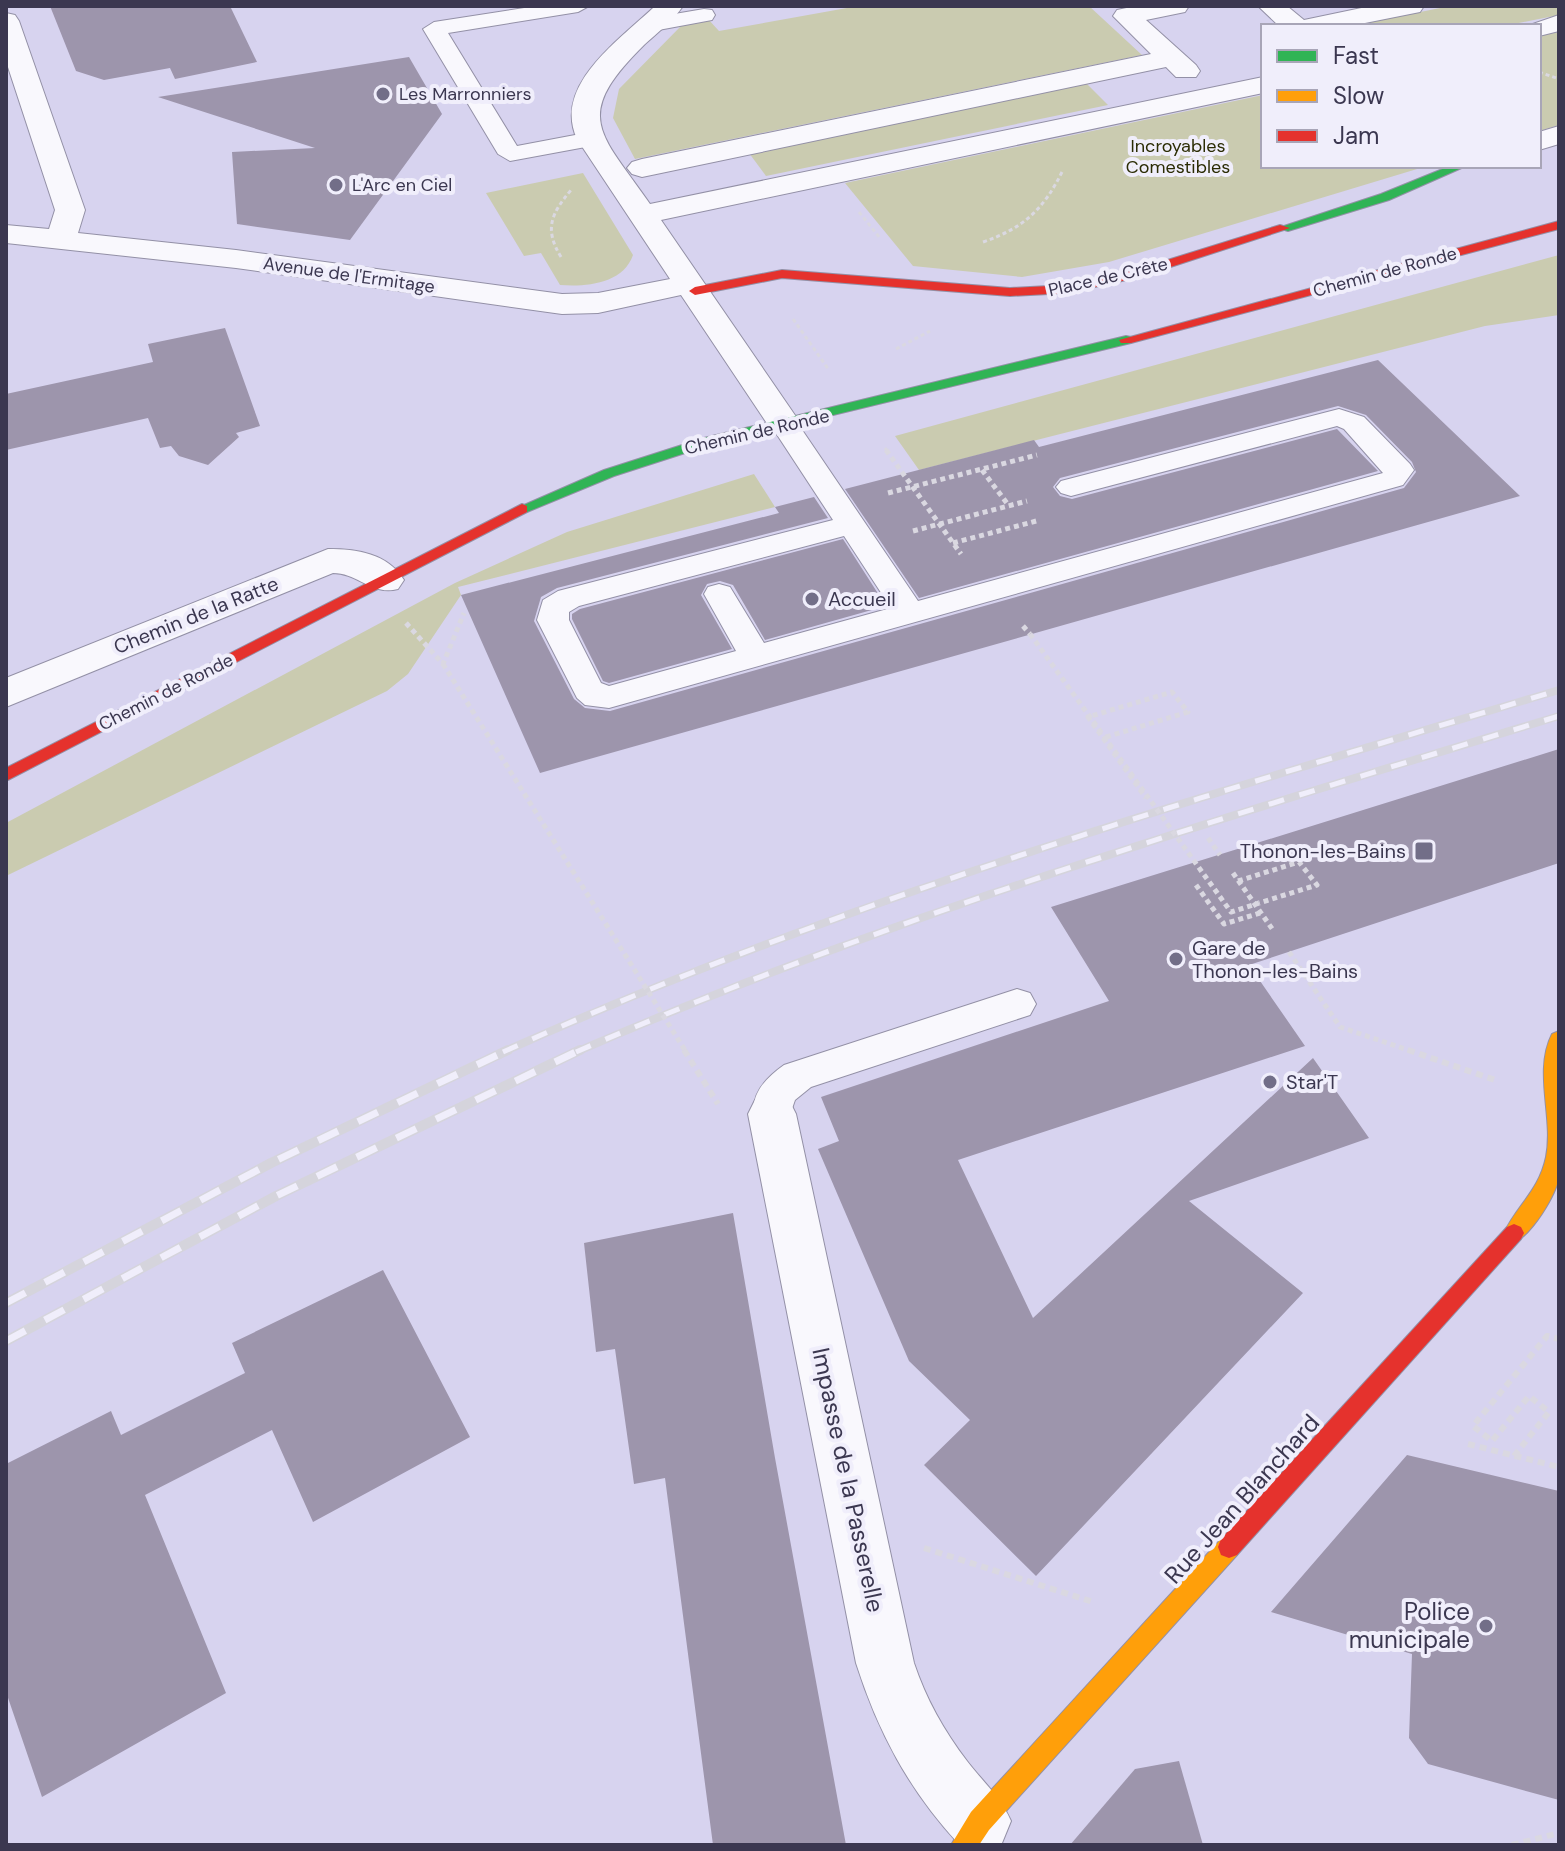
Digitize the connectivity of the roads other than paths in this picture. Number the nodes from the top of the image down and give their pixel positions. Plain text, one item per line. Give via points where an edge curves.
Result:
1 (422, 6) edge
2 (578, 6) edge
3 (1176, 6) edge
4 (1271, 6) edge
5 (1411, 6) edge
6 (661, 15) edge
7 (704, 15) dead end
8 (6, 21) edge
9 (1293, 24) edge
10 (1320, 24) edge
11 (434, 29) junction
12 (1171, 58) junction
13 (1261, 85) edge
14 (1213, 96) junction
15 (591, 139) junction
16 (699, 156) junction
17 (1455, 168) edge
18 (628, 171) junction
19 (729, 197) junction
20 (643, 215) junction
21 (1559, 225) edge
22 (6, 234) edge
23 (59, 238) junction
24 (692, 288) junction
25 (784, 424) junction
26 (1071, 487) dead end
27 (851, 525) junction
28 (385, 580) junction
29 (719, 594) dead end
30 (911, 614) junction
31 (756, 657) junction
32 (6, 693) edge
33 (6, 775) edge
34 (1017, 1004) dead end
35 (1559, 1039) edge
36 (772, 1114) joint
37 (1554, 1182) edge
38 (972, 1833) edge

1 - 11 lane
2 - 11 lane
3 - 12 street via 1126,16
4 - 9 street
5 - 10 street
6 - 7 lane
6 - 15 street via 590,92 583,118
8 - 23 street via 70,210
11 - 15 lane via 510,154
12 - 14 street
12 - 16 street
13 - 14 street
14 - 19 street
15 - 18 street
16 - 18 street
16 - 19 street
17 - 24 main road, Place de Crête via 1385,197 1135,274 1068,289 1010,292 782,274
18 - 20 street
19 - 20 street
20 - 24 street
21 - 25 main road, Chemin de Ronde
22 - 23 street, Avenue de l'Ermitage
23 - 24 street, Avenue de l'Ermitage via 549,302 598,303
24 - 25 street
25 - 27 lane
25 - 28 main road, Chemin de Ronde via 670,452 572,487
26 - 30 lane via 1339,417 1354,423 1400,470 1393,479
27 - 30 lane
27 - 31 lane via 569,598 552,614 596,697
28 - 32 street, Chemin de la Ratte via 357,561 328,561
28 - 33 main road, Chemin de Ronde
29 - 31 lane
30 - 31 lane
34 - 36 lane via 798,1076 777,1091
35 - 37 main road via 1551,1077 1558,1128
36 - 38 street, Impasse de la Passerelle via 885,1663 908,1729
37 - 38 main road, Rue Jean Blanchard via 1521,1228

